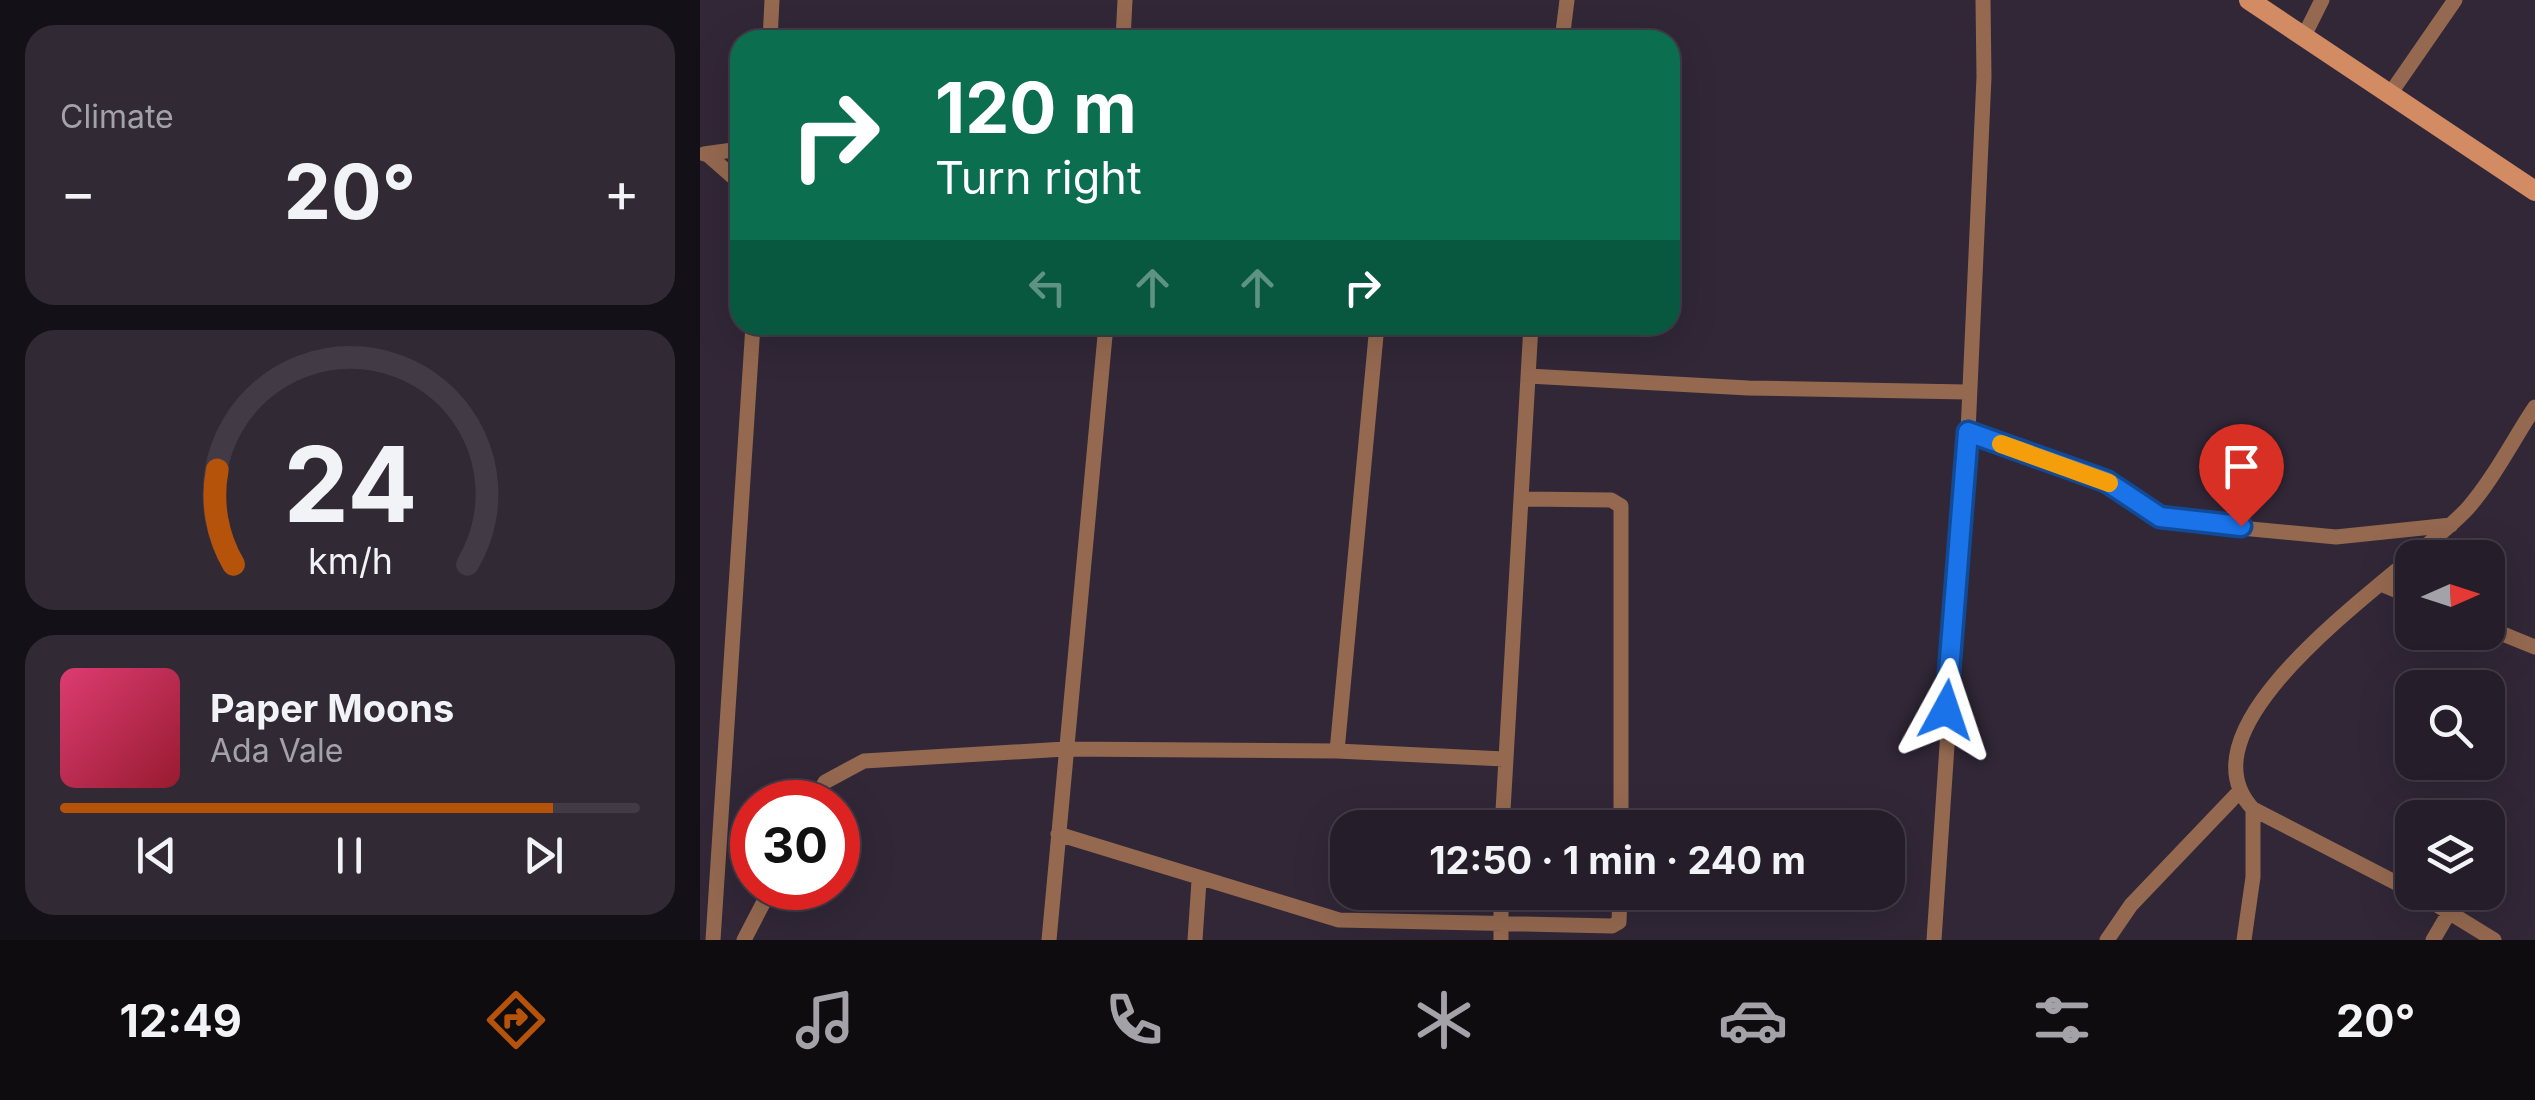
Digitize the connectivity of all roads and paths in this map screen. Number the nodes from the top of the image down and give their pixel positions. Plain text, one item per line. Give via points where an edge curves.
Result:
1 (772, 0) edge
2 (1125, 0) edge
3 (1567, 0) edge
4 (1982, 0) edge
5 (2250, 0) edge
6 (2322, 0) edge
7 (2455, 0) edge
8 (770, 30) edge
9 (1124, 30) edge
10 (1563, 30) edge
11 (2304, 36) junction
12 (2390, 94) junction
13 (730, 150) edge
14 (704, 154) edge
15 (730, 174) edge
16 (2535, 191) edge
17 (752, 335) edge
18 (1105, 335) edge
19 (1376, 335) edge
20 (1531, 335) edge
21 (1528, 376) junction
22 (1967, 392) junction
23 (2535, 407) edge
24 (1968, 432) junction
25 (1522, 499) junction
26 (2450, 525) junction
27 (2381, 584) junction
28 (2395, 590) edge
29 (2505, 635) edge
30 (2535, 647) edge
31 (1065, 749) junction
32 (1336, 751) junction
33 (1504, 759) junction
34 (830, 780) edge
35 (2238, 793) junction
36 (2253, 809) junction
37 (1503, 810) edge
38 (1621, 810) edge
39 (1058, 834) junction
40 (1199, 881) junction
41 (2395, 882) edge
42 (760, 910) edge
43 (1619, 910) edge
44 (2450, 911) joint
45 (1501, 932) edge
46 (713, 940) edge
47 (744, 940) edge
48 (1049, 940) edge
49 (1195, 940) edge
50 (1934, 940) edge
51 (2107, 940) edge
52 (2244, 940) edge
53 (2434, 940) edge
54 (2494, 940) edge

1 - 8 street
2 - 9 street
3 - 10 street
4 - 22 street
5 - 11 main road
6 - 11 street
7 - 12 street
11 - 12 main road
12 - 16 main road
13 - 14 street
14 - 15 street
17 - 46 street
18 - 31 street
19 - 32 street
20 - 21 street
21 - 22 street
21 - 25 street
22 - 24 street
23 - 26 street via 2485,486
24 - 26 street via 2106,481 2178,522 2336,537
24 - 50 street
25 - 33 street
25 - 38 street via 1611,500 1621,506
26 - 27 street
27 - 28 street
27 - 35 street via 2327,628 2268,694 2233,763
29 - 30 street
31 - 32 street
31 - 34 street via 864,761
31 - 39 street
32 - 33 street
33 - 37 street
35 - 36 street
35 - 51 street via 2130,905
36 - 41 street
36 - 52 street via 2254,877
39 - 40 street
39 - 48 street
40 - 45 street via 1338,920
40 - 49 street
42 - 47 street
43 - 45 street via 1612,926
44 - 53 street
44 - 54 street

